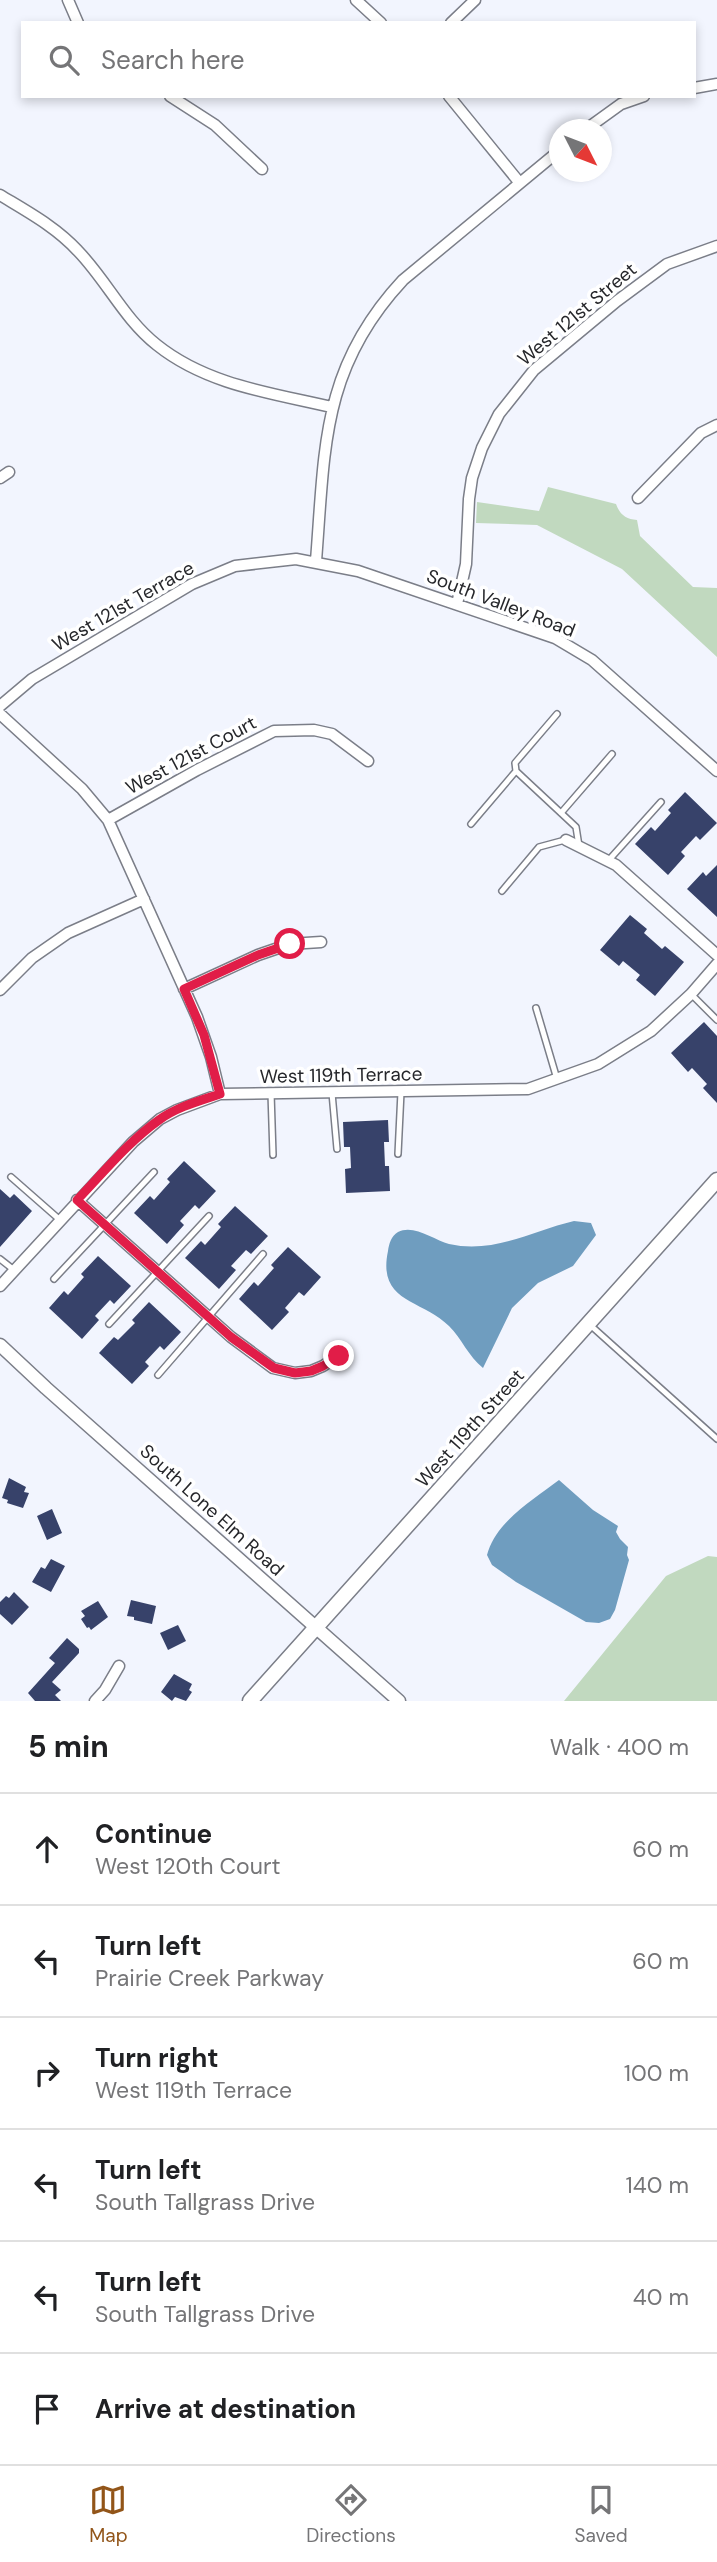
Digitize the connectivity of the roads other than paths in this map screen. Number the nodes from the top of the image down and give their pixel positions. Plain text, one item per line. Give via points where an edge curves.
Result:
1 (68, 0) edge
2 (356, 0) edge
3 (475, 0) edge
4 (77, 21) edge
5 (379, 21) edge
6 (453, 21) edge
7 (717, 85) edge
8 (696, 88) edge
9 (173, 98) edge
10 (451, 98) edge
11 (638, 98) edge
12 (600, 119) edge
13 (549, 158) edge
14 (262, 169) dead end
15 (519, 182) junction
16 (0, 195) edge
17 (717, 246) edge
18 (332, 407) junction
19 (717, 425) edge
20 (638, 498) dead end
21 (316, 561) junction
22 (457, 604) junction
23 (0, 706) edge
24 (0, 714) edge
25 (557, 714) dead end
26 (612, 754) dead end
27 (368, 761) dead end
28 (516, 771) junction
29 (717, 771) edge
30 (661, 802) dead end
31 (561, 813) junction
32 (108, 820) junction
33 (471, 824) dead end
34 (566, 840) joint
35 (579, 846) junction
36 (608, 861) junction
37 (502, 891) dead end
38 (144, 899) junction
39 (321, 942) dead end
40 (717, 955) edge
41 (717, 964) edge
42 (184, 989) junction
43 (0, 990) edge
44 (691, 994) junction
45 (536, 1008) dead end
46 (717, 1020) edge
47 (557, 1079) junction
48 (401, 1092) junction
49 (271, 1093) junction
50 (332, 1093) junction
51 (220, 1094) junction
52 (337, 1149) dead end
53 (398, 1154) dead end
54 (272, 1155) dead end
55 (155, 1172) dead end
56 (11, 1177) dead end
57 (717, 1180) edge
58 (77, 1200) junction
59 (209, 1216) dead end
60 (60, 1220) junction
61 (104, 1225) junction
62 (263, 1254) dead end
63 (0, 1259) edge
64 (14, 1270) junction
65 (158, 1272) junction
66 (54, 1279) dead end
67 (0, 1286) edge
68 (209, 1317) junction
69 (109, 1324) dead end
70 (589, 1324) junction
71 (0, 1345) edge
72 (339, 1356) dead end
73 (158, 1375) dead end
74 (717, 1438) edge
75 (316, 1628) junction
76 (119, 1666) dead end
77 (95, 1701) edge
78 (250, 1701) edge
79 (399, 1701) edge

1 - 4 street
2 - 5 street
3 - 6 street
7 - 8 street
9 - 14 street via 215,125
10 - 15 street
11 - 12 street
13 - 15 street
15 - 18 street via 387,297 344,366
16 - 18 street via 68,241 138,327 172,356 214,378
17 - 22 street, West 121st Street via 667,264 617,300 534,370 499,414 472,478 466,564
18 - 21 street
19 - 20 street via 701,433
21 - 22 street, South Valley Road
21 - 23 street, West 121st Terrace via 236,566 192,584 32,679
22 - 29 street, South Valley Road via 572,647
24 - 32 street via 82,789
25 - 28 lane via 515,763
26 - 31 lane
27 - 32 street, West 121st Court via 332,734 274,731
28 - 31 lane
28 - 33 lane
30 - 36 lane
31 - 35 lane via 576,827
32 - 38 street
34 - 35 street
34 - 37 lane via 539,847
35 - 36 street
36 - 40 street
38 - 42 street
38 - 43 street via 60,938
39 - 42 street via 269,951
41 - 44 street, West 119th Terrace
42 - 51 street via 204,1035
44 - 46 lane
44 - 47 street, West 119th Terrace via 651,1031 598,1064
45 - 47 lane
47 - 48 street, West 119th Terrace via 528,1089
48 - 50 street, West 119th Terrace
48 - 53 lane
49 - 50 street, West 119th Terrace
49 - 51 street, West 119th Terrace
49 - 54 lane
50 - 52 lane
51 - 58 street, West 119th Terrace via 160,1119
55 - 61 lane
56 - 60 lane
57 - 70 main road, West 119th Street
58 - 60 street, West 119th Terrace
58 - 61 street
59 - 65 lane
60 - 64 street, West 119th Terrace
61 - 65 street
61 - 66 lane
62 - 68 lane
63 - 64 lane
64 - 67 street, West 119th Terrace
65 - 68 street
65 - 69 lane
68 - 72 street via 274,1368 311,1371
68 - 73 lane
70 - 74 lane
70 - 75 main road, West 119th Street
71 - 75 street, South Lone Elm Road
75 - 78 main road, West 119th Street
75 - 79 street, South Lone Elm Road
76 - 77 street

